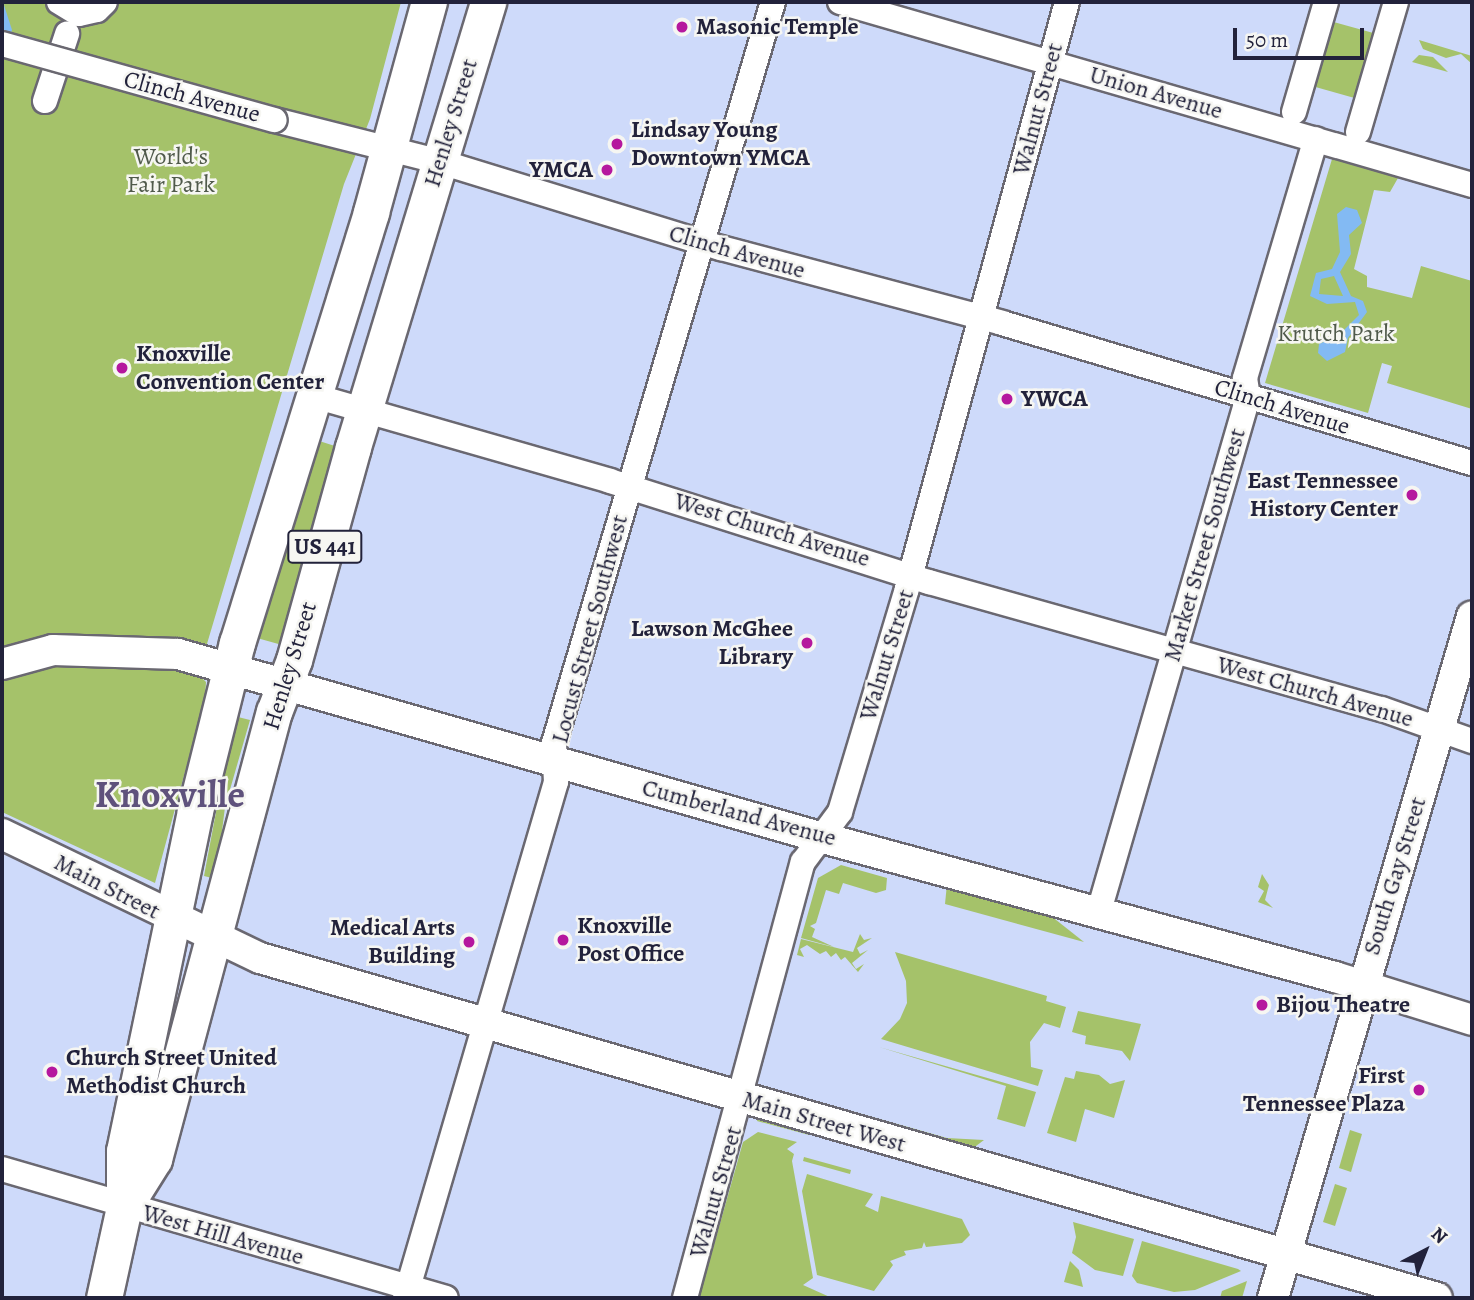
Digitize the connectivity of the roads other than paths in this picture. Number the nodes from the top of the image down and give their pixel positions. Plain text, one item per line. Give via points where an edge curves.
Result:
1 (59, 2) edge
2 (106, 2) edge
3 (429, 2) edge
4 (488, 2) edge
5 (774, 2) edge
6 (840, 2) edge
7 (1067, 2) edge
8 (1326, 2) edge
9 (1396, 2) edge
10 (67, 34) dead end
11 (2, 44) edge
12 (1051, 61) junction
13 (46, 101) dead end
14 (1294, 113) dead end
15 (1359, 132) dead end
16 (1316, 139) junction
17 (388, 152) junction
18 (441, 162) junction
19 (1472, 185) edge
20 (702, 243) junction
21 (980, 321) junction
22 (311, 395) junction
23 (1248, 397) junction
24 (364, 410) junction
25 (1472, 463) edge
26 (628, 487) junction
27 (911, 574) junction
28 (1472, 617) edge
29 (1174, 652) junction
30 (2, 664) edge
31 (231, 667) junction
32 (285, 685) junction
33 (1440, 729) junction
34 (1472, 741) edge
35 (557, 764) junction
36 (3, 834) edge
37 (822, 838) junction
38 (1099, 911) junction
39 (174, 920) junction
40 (213, 939) junction
41 (1362, 987) junction
42 (1472, 1020) edge
43 (486, 1024) junction
44 (742, 1099) junction
45 (2, 1169) edge
46 (121, 1222) junction
47 (1284, 1253) junction
48 (407, 1293) edge
49 (104, 1298) edge
50 (446, 1298) edge
51 (685, 1298) edge
52 (1273, 1298) edge
53 (1437, 1298) edge

1 - 2 street via 79,14 97,10
3 - 17 highway, Henley Street / US 441
4 - 18 highway, Henley Street / US 441
5 - 20 street, Locust Street Southwest
6 - 12 street, Union Avenue
7 - 12 street, Walnut Street
8 - 14 street
9 - 15 street
10 - 13 street
11 - 17 street, Clinch Avenue, bridge
12 - 16 street, Union Avenue
12 - 21 street, Walnut Street
16 - 19 street, Union Avenue
16 - 23 street, Market Street Southwest via 1245,379
17 - 18 street, Clinch Avenue
17 - 22 highway, Henley Street / US 441
18 - 20 street, Clinch Avenue
18 - 24 highway, Henley Street / US 441
20 - 21 street, Clinch Avenue
20 - 26 street, Locust Street Southwest
21 - 23 street, Clinch Avenue via 1002,323
21 - 27 street, Walnut Street
22 - 24 street, West Church Avenue
22 - 31 highway, Henley Street / US 441
23 - 25 street, Clinch Avenue
23 - 29 street, Market Street Southwest
24 - 26 street, West Church Avenue
24 - 32 highway, Henley Street / US 441
26 - 27 street, West Church Avenue
26 - 35 street, Locust Street Southwest via 554,743
27 - 29 street, West Church Avenue
27 - 37 street, Walnut Street via 840,812
28 - 33 main road, South Gay Street
29 - 33 street, West Church Avenue
29 - 38 street, Market Street Southwest
30 - 31 main road, Cumberland Avenue via 53,650 178,654
31 - 32 main road, Cumberland Avenue
31 - 39 highway, Henley Street / US 441
32 - 35 main road, Cumberland Avenue
32 - 40 highway, Henley Street / US 441
33 - 34 street, West Church Avenue
33 - 41 main road, South Gay Street
35 - 37 main road, Cumberland Avenue
35 - 43 street, Locust Street Southwest via 556,782
36 - 39 main road, Main Street
37 - 38 main road, Cumberland Avenue
37 - 44 street, Walnut Street via 803,862
38 - 41 main road, Cumberland Avenue
39 - 40 main road, Main Street
39 - 46 highway, Henley Street via 124,1151
40 - 43 main road, Main Street West via 260,958
40 - 46 highway, Henley Street / US 441 via 154,1159
41 - 42 main road, Cumberland Avenue
41 - 47 main road, South Gay Street
43 - 44 main road, Main Street West
43 - 48 street, Locust Street Southwest via 476,1044
44 - 47 main road, Main Street West
44 - 51 street, Walnut Street
45 - 46 street, West Hill Avenue
46 - 48 street, West Hill Avenue
46 - 49 highway, Henley Street / US 441
47 - 52 main road, South Gay Street
47 - 53 main road, Main Street West
48 - 50 street, West Hill Avenue

